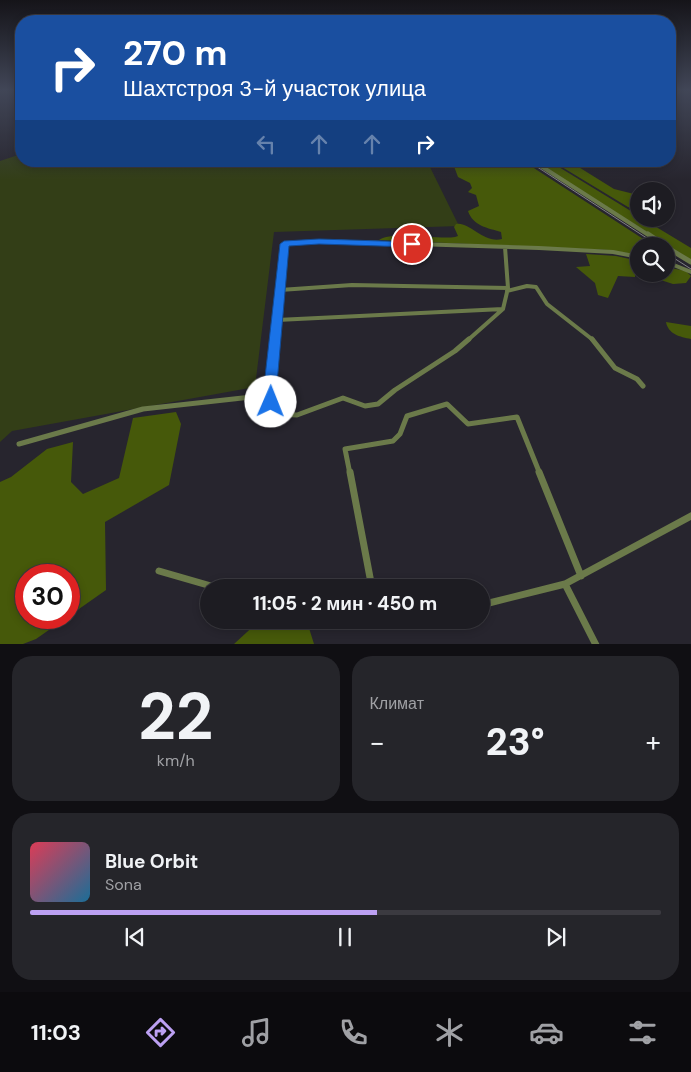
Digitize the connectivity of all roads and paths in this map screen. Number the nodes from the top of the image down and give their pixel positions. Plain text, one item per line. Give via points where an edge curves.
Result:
1 (542, 167) edge
2 (652, 237) edge
3 (505, 247) junction
4 (675, 252) edge
5 (630, 255) edge
6 (691, 262) edge
7 (675, 266) edge
8 (691, 272) edge
9 (507, 289) junction
10 (280, 290) junction
11 (503, 309) junction
12 (277, 320) junction
13 (642, 386) dead end
14 (270, 395) junction
15 (18, 444) dead end
16 (691, 516) edge
17 (159, 571) dead end
18 (582, 576) junction
19 (370, 579) edge
20 (200, 583) edge
21 (565, 584) junction
22 (490, 603) edge
23 (596, 644) edge

1 - 2 street
3 - 5 street
3 - 9 street
3 - 10 street via 319,241 284,244
4 - 6 street
7 - 8 street
9 - 10 street via 352,286
9 - 11 street
9 - 13 street via 530,286 538,289 544,301 590,337 615,368 637,378
10 - 12 street
11 - 12 street
11 - 14 street via 462,346 378,404 366,406 343,398 290,415 275,409
12 - 14 street
14 - 15 street via 144,409
16 - 18 street
17 - 20 street
18 - 19 street via 517,417 468,424 446,404 407,416 400,434 393,441 345,449
18 - 21 street
21 - 22 street
21 - 23 street

